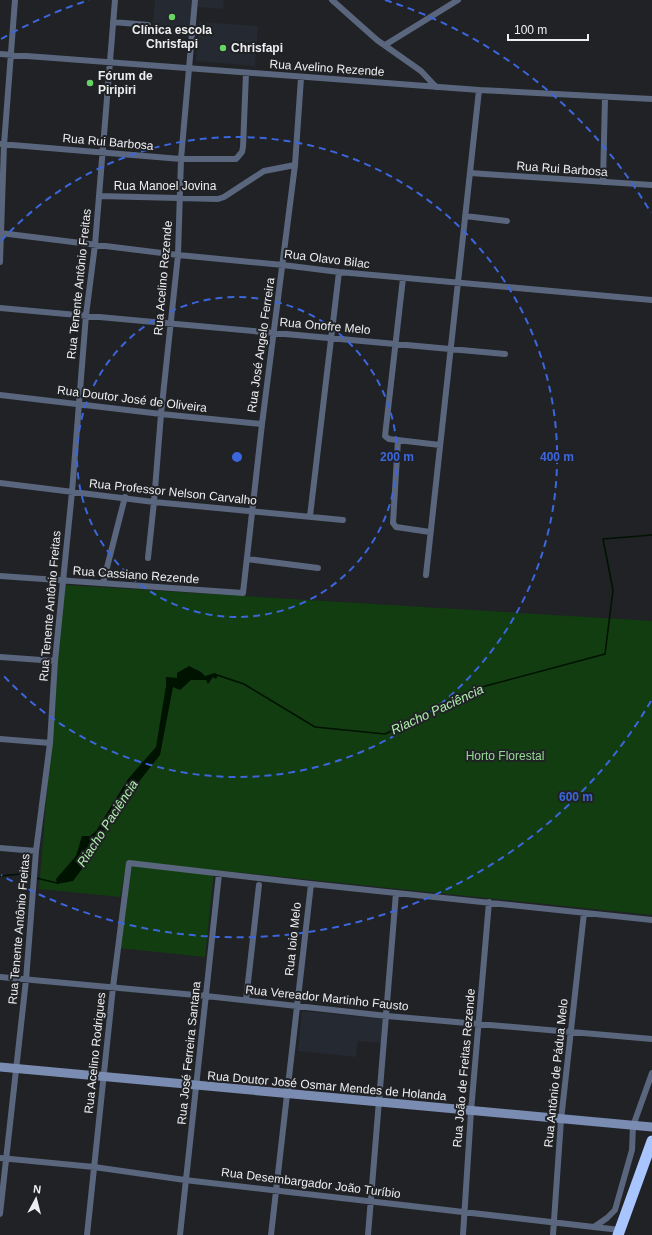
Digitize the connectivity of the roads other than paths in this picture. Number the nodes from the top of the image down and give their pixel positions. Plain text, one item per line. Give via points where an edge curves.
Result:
1 (15, 0) edge
2 (115, 0) edge
3 (195, 0) edge
4 (332, 0) edge
5 (458, 0) edge
6 (113, 22) junction
7 (148, 25) dead end
8 (385, 45) junction
9 (0, 54) edge
10 (11, 55) junction
11 (110, 62) junction
12 (189, 69) junction
13 (246, 73) junction
14 (301, 78) junction
15 (436, 87) junction
16 (479, 90) junction
17 (605, 98) junction
18 (652, 99) edge
19 (2, 145) edge
20 (102, 153) junction
21 (181, 159) junction
22 (295, 165) junction
23 (470, 174) junction
24 (603, 182) junction
25 (652, 185) edge
26 (99, 196) junction
27 (180, 199) junction
28 (465, 216) junction
29 (507, 220) dead end
30 (1, 233) edge
31 (95, 245) junction
32 (178, 255) junction
33 (0, 262) edge
34 (283, 265) junction
35 (339, 272) junction
36 (403, 278) junction
37 (459, 284) junction
38 (652, 300) edge
39 (0, 308) edge
40 (86, 315) junction
41 (170, 324) junction
42 (273, 333) junction
43 (332, 338) junction
44 (394, 343) junction
45 (451, 349) junction
46 (505, 354) dead end
47 (0, 395) edge
48 (79, 404) junction
49 (160, 414) junction
50 (262, 424) junction
51 (398, 440) junction
52 (440, 445) junction
53 (0, 483) edge
54 (72, 492) junction
55 (125, 498) junction
56 (154, 502) junction
57 (253, 512) junction
58 (310, 516) junction
59 (343, 520) dead end
60 (430, 532) junction
61 (148, 558) dead end
62 (247, 559) junction
63 (318, 568) dead end
64 (426, 575) dead end
65 (0, 576) edge
66 (62, 581) junction
67 (103, 583) junction
68 (244, 590) joint
69 (0, 657) edge
70 (55, 661) junction
71 (0, 739) edge
72 (50, 743) junction
73 (0, 848) edge
74 (36, 851) junction
75 (219, 874) junction
76 (311, 884) junction
77 (259, 885) dead end
78 (396, 893) junction
79 (489, 902) junction
80 (584, 913) junction
81 (652, 920) edge
82 (0, 977) edge
83 (26, 980) junction
84 (113, 987) junction
85 (206, 996) junction
86 (246, 1000) junction
87 (297, 1006) junction
88 (387, 1016) junction
89 (479, 1023) junction
90 (570, 1031) junction
91 (652, 1039) edge
92 (0, 1067) edge
93 (16, 1069) junction
94 (652, 1073) edge
95 (105, 1077) junction
96 (198, 1085) junction
97 (288, 1094) junction
98 (379, 1103) junction
99 (471, 1111) junction
100 (561, 1120) junction
101 (633, 1126) junction
102 (652, 1127) edge
103 (652, 1141) edge
104 (3, 1158) edge
105 (94, 1167) junction
106 (185, 1180) junction
107 (276, 1190) junction
108 (370, 1202) junction
109 (464, 1212) junction
110 (0, 1214) edge
111 (554, 1223) junction
112 (594, 1227) junction
113 (619, 1232) edge
114 (87, 1235) edge
115 (180, 1235) edge
116 (271, 1235) edge
117 (368, 1235) edge
118 (463, 1235) edge
119 (553, 1235) edge

1 - 10 street
2 - 6 street, Rua Tenente Antônio Freitas
3 - 12 street, Rua Acelino Rezende
4 - 8 street
5 - 8 street
6 - 7 street
6 - 11 street, Rua Tenente Antônio Freitas
8 - 15 street via 421,71
9 - 10 street, Rua Avelino Rezende
10 - 11 street, Rua Avelino Rezende
10 - 19 street
11 - 12 street, Rua Avelino Rezende
11 - 20 street, Rua Tenente Antônio Freitas
12 - 13 street, Rua Avelino Rezende
12 - 21 street, Rua Acelino Rezende
13 - 14 street, Rua Avelino Rezende
13 - 21 street, Rua Rui Barbosa via 242,152 236,159
14 - 15 street, Rua Avelino Rezende
14 - 22 street, Rua José Angelo Ferreira
15 - 16 street, Rua Avelino Rezende
16 - 17 street, Rua Avelino Rezende
16 - 23 street
17 - 18 street, Rua Avelino Rezende
17 - 24 street
19 - 20 street, Rua Rui Barbosa
19 - 30 street
20 - 21 street, Rua Rui Barbosa
20 - 26 street, Rua Tenente Antônio Freitas
21 - 27 street, Rua Acelino Rezende
22 - 27 street, Rua Manoel Jovina via 264,171 218,199
22 - 34 street, Rua José Angelo Ferreira
23 - 24 street, Rua Rui Barbosa
23 - 28 street
24 - 25 street, Rua Rui Barbosa
26 - 27 street, Rua Manoel Jovina
26 - 31 street, Rua Tenente Antônio Freitas
27 - 32 street, Rua Acelino Rezende
28 - 29 street
28 - 37 street
30 - 31 street, Rua Olavo Bilac
30 - 33 street
31 - 32 street, Rua Olavo Bilac
31 - 40 street, Rua Tenente Antônio Freitas
32 - 34 street, Rua Olavo Bilac
32 - 41 street, Rua Acelino Rezende
34 - 35 street, Rua Olavo Bilac
34 - 42 street, Rua José Angelo Ferreira
35 - 36 street, Rua Olavo Bilac
35 - 43 street
36 - 37 street, Rua Olavo Bilac
36 - 44 street
37 - 38 street, Rua Olavo Bilac
37 - 45 street
39 - 40 street, Rua Onofre Melo
40 - 41 street, Rua Onofre Melo
40 - 48 street, Rua Tenente Antônio Freitas
41 - 42 street, Rua Onofre Melo
41 - 49 street, Rua Acelino Rezende
42 - 43 street, Rua Onofre Melo
42 - 50 street, Rua José Angelo Ferreira
43 - 44 street, Rua Onofre Melo
43 - 58 street
44 - 45 street, Rua Onofre Melo
44 - 51 street via 385,433 387,438
45 - 46 street, Rua Onofre Melo
45 - 52 street
47 - 48 street, Rua Doutor José de Oliveira
48 - 49 street, Rua Doutor José de Oliveira
48 - 54 street, Rua Tenente Antônio Freitas
49 - 50 street, Rua Doutor José de Oliveira
49 - 56 street, Rua Acelino Rezende
50 - 57 street, Rua José Angelo Ferreira
51 - 52 street
51 - 60 street via 392,521 396,526
52 - 60 street
53 - 54 street, Rua Professor Nelson Carvalho
54 - 55 street, Rua Professor Nelson Carvalho
54 - 66 street, Rua Tenente Antônio Freitas
55 - 56 street, Rua Professor Nelson Carvalho
55 - 67 street
56 - 57 street, Rua Professor Nelson Carvalho
56 - 61 street, Rua Acelino Rezende
57 - 58 street, Rua Professor Nelson Carvalho
57 - 62 street, Rua José Angelo Ferreira
58 - 59 street, Rua Professor Nelson Carvalho
60 - 64 street
62 - 63 street
62 - 68 street, Rua José Angelo Ferreira
65 - 66 street, Rua Cassiano Rezende
66 - 67 street, Rua Cassiano Rezende
66 - 70 street, Rua Tenente Antônio Freitas
67 - 68 street, Rua Cassiano Rezende via 240,594
69 - 70 street
70 - 72 street, Rua Tenente Antônio Freitas
71 - 72 street
72 - 74 street, Rua Tenente Antônio Freitas
73 - 74 street
74 - 83 street, Rua Tenente Antônio Freitas
75 - 76 street
75 - 84 street, Rua Acelino Rodrigues via 129,863
75 - 85 street, Rua José Ferreira Santana
76 - 78 street
76 - 87 street, Rua Ioio Melo
77 - 86 street
78 - 79 street
78 - 88 street
79 - 80 street
79 - 89 street, Rua João de Freitas Rezende
80 - 81 street
80 - 90 street, Rua Antônio de Pádua Melo
82 - 83 street, Rua Vereador Martinho Fausto
83 - 84 street, Rua Vereador Martinho Fausto
83 - 93 street, Rua Tenente Antônio Freitas
84 - 85 street, Rua Vereador Martinho Fausto
84 - 95 street, Rua Acelino Rodrigues
85 - 86 street, Rua Vereador Martinho Fausto
85 - 96 street, Rua José Ferreira Santana
86 - 87 street, Rua Vereador Martinho Fausto
87 - 88 street, Rua Vereador Martinho Fausto
87 - 97 street, Rua Ioio Melo
88 - 89 street, Rua Vereador Martinho Fausto
88 - 98 street
89 - 90 street, Rua Vereador Martinho Fausto
89 - 99 street, Rua João de Freitas Rezende
90 - 91 street, Rua Vereador Martinho Fausto
90 - 100 street, Rua Antônio de Pádua Melo
92 - 93 street, Rua Doutor José Osmar Mendes de Holanda
93 - 95 street, Rua Doutor José Osmar Mendes de Holanda
93 - 104 street, Rua Tenente Antônio Freitas
94 - 101 street
95 - 96 street, Rua Doutor José Osmar Mendes de Holanda
95 - 105 street, Rua Acelino Rodrigues
96 - 97 street, Rua Doutor José Osmar Mendes de Holanda
96 - 106 street, Rua José Ferreira Santana
97 - 98 street, Rua Doutor José Osmar Mendes de Holanda
97 - 107 street, Rua Ioio Melo
98 - 99 street, Rua Doutor José Osmar Mendes de Holanda
98 - 108 street
99 - 100 street, Rua Doutor José Osmar Mendes de Holanda
99 - 109 street, Rua João de Freitas Rezende
100 - 101 street, Rua Doutor José Osmar Mendes de Holanda
100 - 111 street, Rua Antônio de Pádua Melo
101 - 102 street, Rua Doutor José Osmar Mendes de Holanda
101 - 112 street via 632,1150 615,1210
103 - 113 highway
104 - 105 street, Rua Desembargador João Turíbio
104 - 110 street, Rua Tenente Antônio Freitas
105 - 106 street, Rua Desembargador João Turíbio
105 - 114 street, Rua Acelino Rodrigues
106 - 107 street, Rua Desembargador João Turíbio
106 - 115 street, Rua José Ferreira Santana
107 - 108 street, Rua Desembargador João Turíbio
107 - 116 street, Rua Ioio Melo
108 - 109 street, Rua Desembargador João Turíbio
108 - 117 street
109 - 111 street, Rua Desembargador João Turíbio
109 - 118 street, Rua João de Freitas Rezende
111 - 112 street, Rua Desembargador João Turíbio
111 - 119 street, Rua Antônio de Pádua Melo
112 - 113 street, Rua Desembargador João Turíbio

